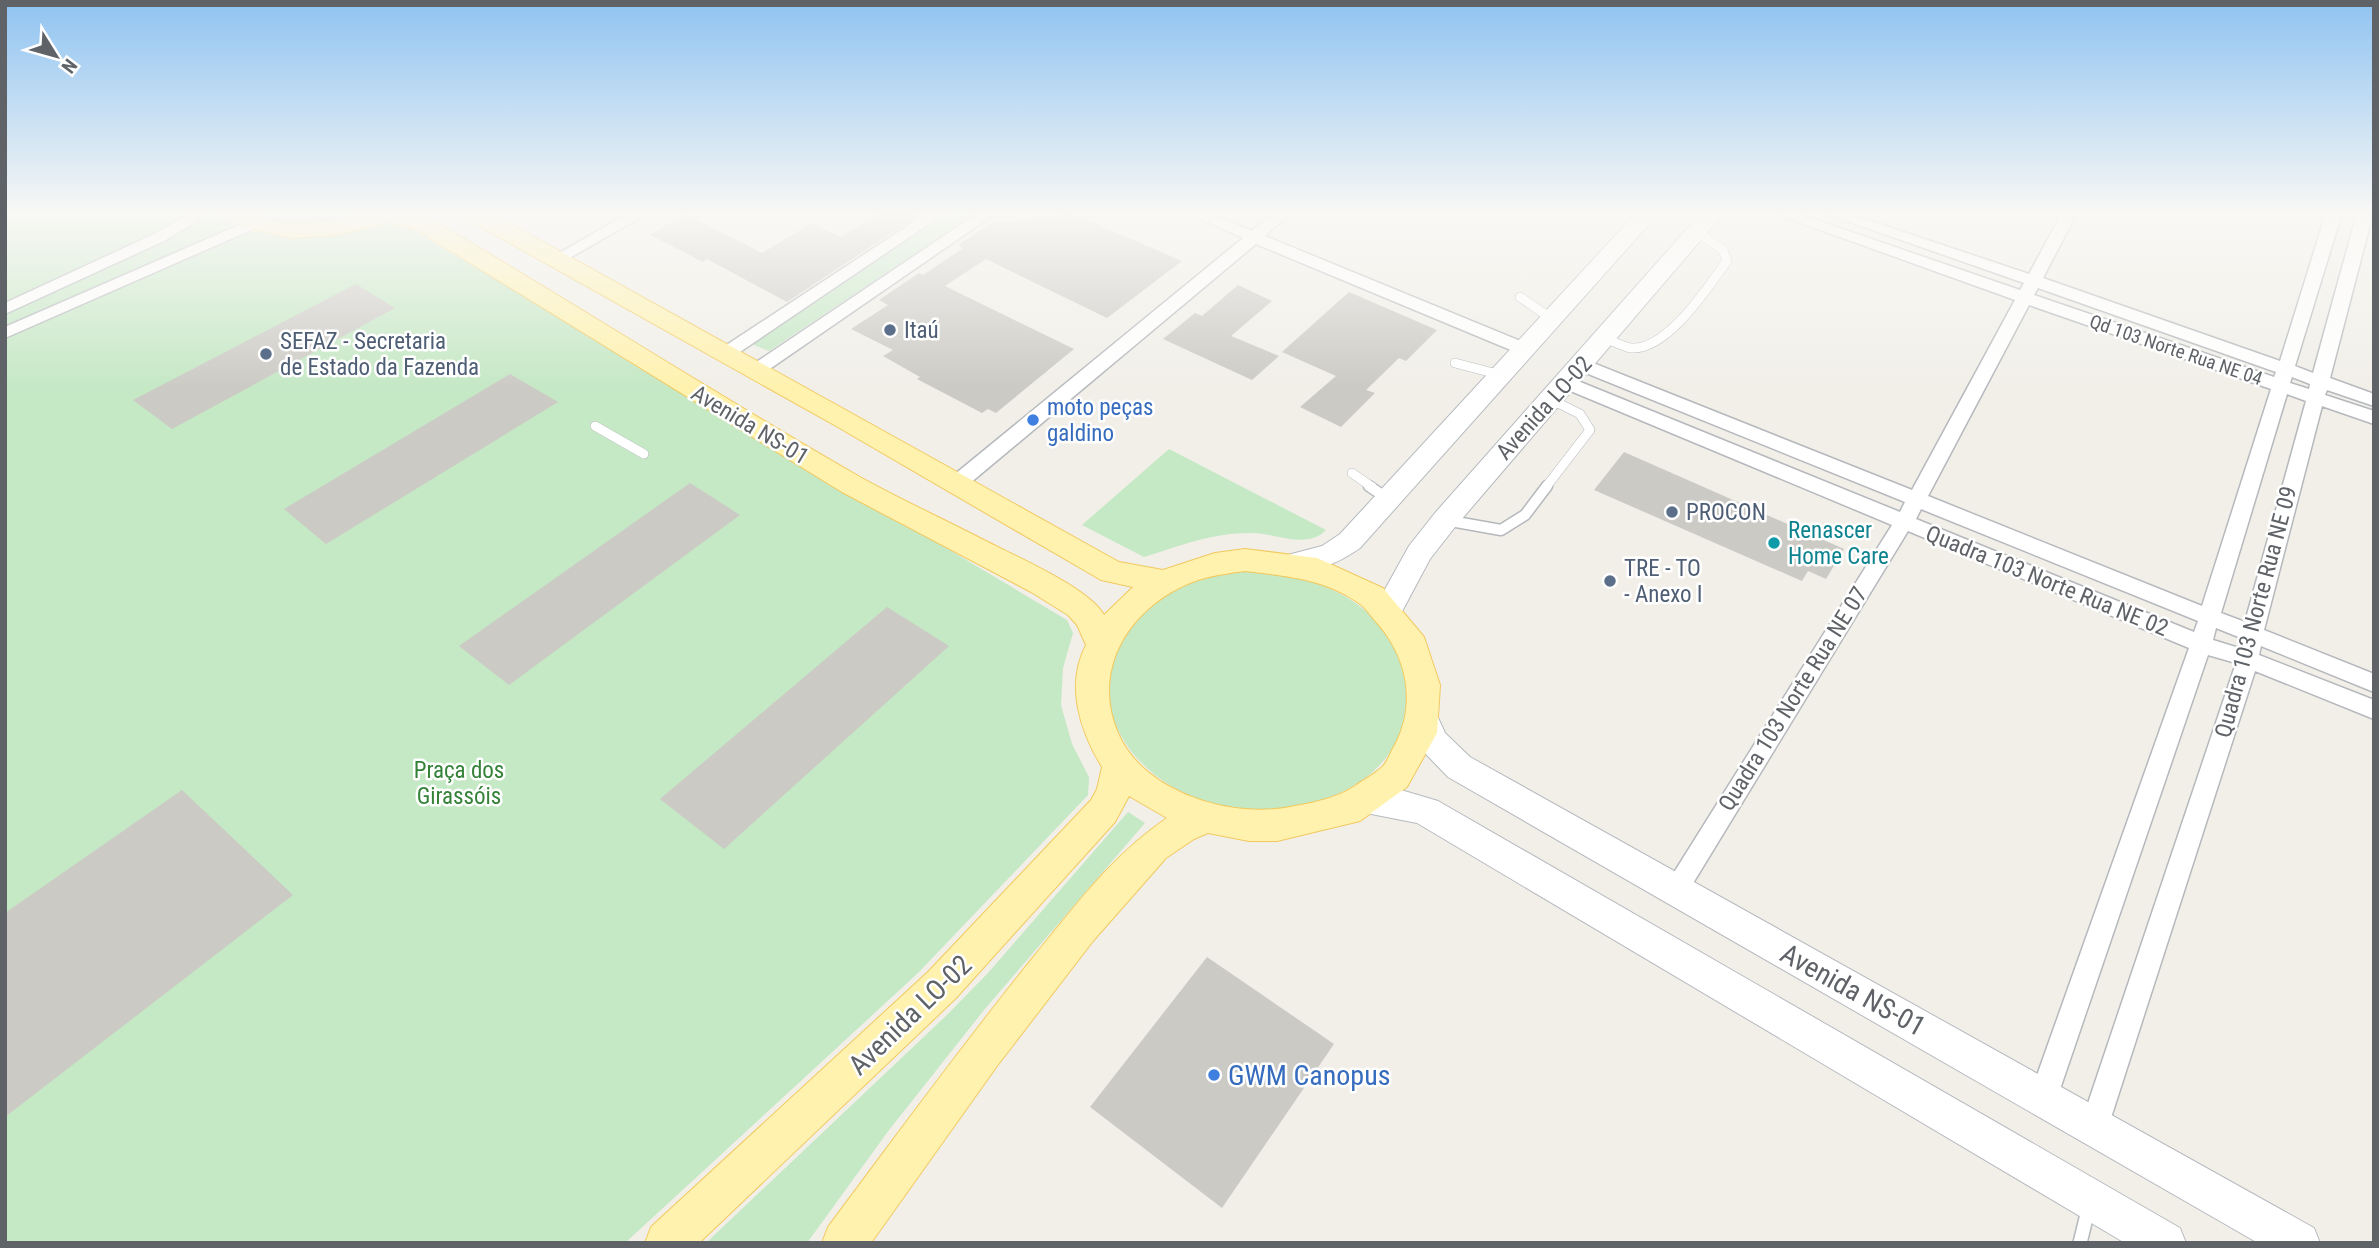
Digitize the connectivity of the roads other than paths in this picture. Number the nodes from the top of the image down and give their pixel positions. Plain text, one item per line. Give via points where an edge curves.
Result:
1 (86, 271) edge
2 (134, 271) edge
3 (502, 271) edge
4 (575, 271) edge
5 (850, 271) edge
6 (902, 271) edge
7 (1213, 271) edge
8 (1337, 271) edge
9 (1594, 271) edge
10 (1663, 271) edge
11 (1719, 271) edge
12 (1971, 271) edge
13 (1983, 271) edge
14 (2039, 271) edge
15 (2316, 271) edge
16 (2349, 271) edge
17 (2029, 289) junction
18 (1520, 297) dead end
19 (5, 309) edge
20 (1552, 319) junction
21 (5, 333) edge
22 (1605, 338) junction
23 (1524, 349) junction
24 (725, 354) junction
25 (1455, 363) dead end
26 (754, 371) junction
27 (1501, 375) junction
28 (2284, 378) junction
29 (1567, 383) junction
30 (2316, 389) junction
31 (2374, 400) edge
32 (2374, 418) edge
33 (596, 426) dead end
34 (643, 454) dead end
35 (1352, 473) dead end
36 (956, 484) junction
37 (1916, 498) junction
38 (1388, 499) junction
39 (1446, 520) junction
40 (1904, 522) junction
41 (1294, 563) junction
42 (1164, 582) junction
43 (1388, 611) junction
44 (2208, 618) junction
45 (2252, 635) junction
46 (1102, 644) junction
47 (2202, 644) junction
48 (2248, 659) junction
49 (2374, 683) edge
50 (2374, 710) edge
51 (1424, 720) junction
52 (1120, 764) junction
53 (1363, 800) junction
54 (1206, 818) junction
55 (1675, 890) junction
56 (2043, 1098) junction
57 (2094, 1127) junction
58 (2091, 1200) junction
59 (667, 1243) edge
60 (844, 1243) edge
61 (2080, 1243) edge
62 (2165, 1243) edge
63 (2299, 1243) edge

1 - 19 street
2 - 21 street
3 - 46 main road, Avenida NS-01 via 852,485 1042,584 1079,607 1090,618
4 - 24 main road, Avenida NS-01
5 - 24 street
6 - 26 street
7 - 36 street
8 - 23 street
9 - 20 street
10 - 22 street, Avenida LO-02
11 - 22 lane via 1656,344 1631,348
12 - 17 street, Qd 103 Norte Rua NE 04
13 - 17 street
14 - 17 street, Quadra 103 Norte Rua NE 07
15 - 28 street, Quadra 103 Norte Rua NE 09
16 - 30 street, Quadra 103 Norte Rua NE 09
17 - 28 street, Qd 103 Norte Rua NE 04
17 - 37 street, Quadra 103 Norte Rua NE 07
18 - 20 lane
20 - 23 street
22 - 29 street, Avenida LO-02
23 - 27 street
24 - 26 main road, Avenida NS-01
25 - 27 lane
26 - 36 main road, Avenida NS-01
27 - 38 street
28 - 30 street, Qd 103 Norte Rua NE 04
28 - 44 street, Quadra 103 Norte Rua NE 09
29 - 37 street, Quadra 103 Norte Rua NE 02
29 - 39 street, Avenida LO-02
29 - 39 lane via 1590,430 1525,515 1502,530
29 - 40 street, Quadra 103 Norte Rua NE 02
30 - 31 street
30 - 32 street, Qd 103 Norte Rua NE 04
30 - 45 street, Quadra 103 Norte Rua NE 09
33 - 34 lane
35 - 38 lane
36 - 42 main road, Avenida NS-01 via 1119,576
37 - 40 street, Quadra 103 Norte Rua NE 07
37 - 44 street, Quadra 103 Norte Rua NE 02
38 - 41 street via 1340,549
39 - 43 street, Avenida LO-02 via 1419,553
40 - 47 street, Quadra 103 Norte Rua NE 02
40 - 55 street, Quadra 103 Norte Rua NE 07
41 - 42 main road, Avenida NS-01 via 1220,563
41 - 43 main road, Avenida NS-01 via 1346,581
42 - 46 main road, Avenida NS-01 via 1123,612
43 - 51 main road, Avenida NS-01 via 1408,635 1422,668
44 - 45 street, Quadra 103 Norte Rua NE 02
44 - 47 street, Quadra 103 Norte Rua NE 09
45 - 48 street, Quadra 103 Norte Rua NE 09
45 - 49 street, Quadra 103 Norte Rua NE 02
46 - 52 main road, Avenida NS-01 via 1093,674 1093,701 1101,733
47 - 48 street, Quadra 103 Norte Rua NE 02
47 - 56 street, Quadra 103 Norte Rua NE 09
48 - 50 street, Quadra 103 Norte Rua NE 02
48 - 57 street, Quadra 103 Norte Rua NE 09
51 - 53 main road, Avenida NS-01 via 1405,762
51 - 55 street, Avenida NS-01 via 1433,741 1459,767
52 - 54 main road, Avenida NS-01 via 1154,795
52 - 59 main road, Avenida LO-02 via 1106,808 992,934
53 - 54 main road, Avenida NS-01 via 1328,816 1289,825 1247,826
53 - 58 street via 1429,813
54 - 60 main road via 1153,847 1080,929 983,1052
55 - 56 street, Avenida NS-01
56 - 57 street, Avenida NS-01
57 - 63 street, Avenida NS-01
58 - 61 lane
58 - 62 street

